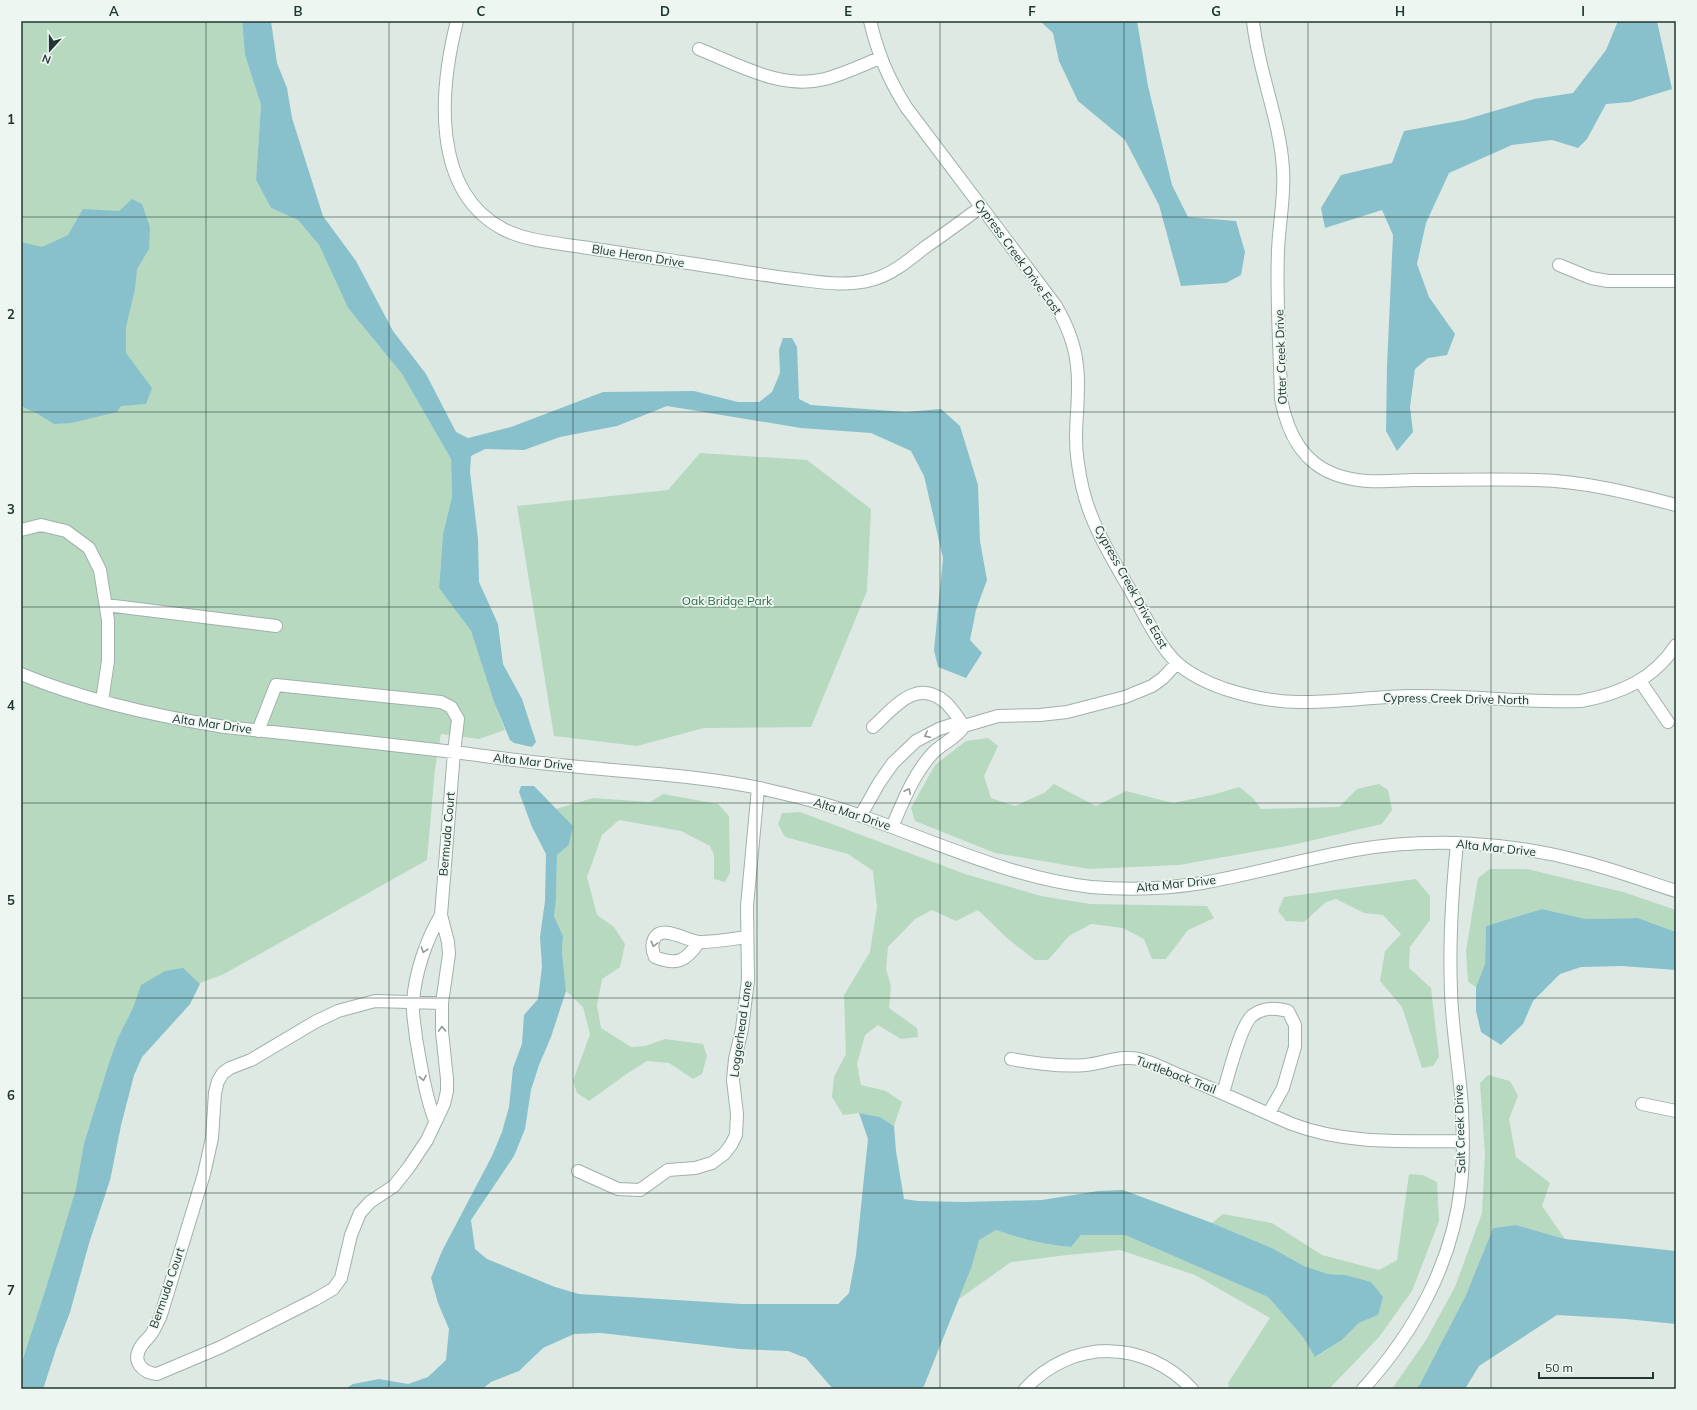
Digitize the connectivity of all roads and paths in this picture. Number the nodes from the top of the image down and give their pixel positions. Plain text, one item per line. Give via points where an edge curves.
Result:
1 (457, 21) edge
2 (870, 21) edge
3 (1253, 21) edge
4 (699, 49) dead end
5 (880, 58) junction
6 (981, 207) junction
7 (1559, 265) dead end
8 (1676, 281) edge
9 (1676, 505) edge
10 (21, 530) edge
11 (106, 605) junction
12 (276, 626) dead end
13 (1676, 645) edge
14 (1177, 663) junction
15 (21, 674) edge
16 (1640, 681) junction
17 (102, 701) junction
18 (1668, 722) dead end
19 (964, 726) junction
20 (873, 727) dead end
21 (258, 730) junction
22 (454, 752) junction
23 (758, 788) junction
24 (861, 815) junction
25 (892, 827) junction
26 (1456, 843) junction
27 (1676, 891) edge
28 (440, 915) junction
29 (747, 937) junction
30 (699, 942) dead end
31 (413, 1002) junction
32 (442, 1003) junction
33 (1011, 1059) dead end
34 (1223, 1092) junction
35 (1642, 1104) dead end
36 (1676, 1111) edge
37 (1269, 1113) junction
38 (435, 1121) junction
39 (1463, 1141) junction
40 (578, 1171) dead end
41 (1025, 1389) edge
42 (1192, 1389) edge
43 (1364, 1389) edge

1 - 6 street, Blue Heron Drive via 446,79 446,136 449,155 467,199 490,221 518,235 785,278 851,284 872,280 892,272
2 - 5 street, Cypress Creek Drive East
3 - 9 street, Otter Creek Drive via 1255,40 1279,138 1283,169 1278,250 1281,399 1290,432 1304,452 1320,467 1333,474 1362,481 1538,480 1613,489
4 - 5 street via 767,77 788,82 825,79
5 - 6 street, Cypress Creek Drive East via 890,82 906,107
6 - 14 street, Cypress Creek Drive East via 1056,306 1066,324 1078,366 1076,439 1083,492 1111,556 1165,650
7 - 8 street via 1590,278 1608,281
10 - 11 street via 41,526 66,531 89,548 100,570
11 - 12 street
11 - 17 street via 108,661
13 - 16 street, Cypress Creek Drive North via 1655,670
14 - 16 street, Cypress Creek Drive North via 1207,682 1243,695 1274,701 1328,702 1385,696 1425,696 1581,702 1604,697
14 - 19 street via 1152,686 1125,697 1067,712 998,716
15 - 17 street, Alta Mar Drive
16 - 18 street
17 - 21 street, Alta Mar Drive via 180,720
19 - 20 street via 945,702 928,693 918,692 904,698
19 -> 24 street via 954,724 916,741 893,763
25 -> 19 street via 919,770 944,742 958,734
21 - 22 street, Alta Mar Drive
21 - 22 street, Bermuda Court via 276,685 440,702 451,707 458,719
22 - 23 street, Alta Mar Drive via 713,780
22 - 28 street, Bermuda Court
23 - 24 street, Alta Mar Drive
23 - 29 street, Loggerhead Lane via 747,906
24 - 25 street, Alta Mar Drive
25 - 26 street, Alta Mar Drive via 1007,869 1082,885 1131,889 1203,883 1356,850 1409,844
26 - 27 street, Alta Mar Drive via 1548,853
26 - 39 street, Salt Creek Drive via 1450,938 1451,993
28 -> 31 street, Bermuda Court via 424,950
28 - 32 street, Bermuda Court via 449,954
29 - 30 street
29 - 40 street, Loggerhead Lane via 748,980 742,1030 735,1059 733,1080 737,1114 736,1135 731,1145 712,1163 695,1168 668,1170 640,1190 618,1188
31 - 32 street, Bermuda Court
31 -> 38 street, Bermuda Court via 424,1085
31 - 38 street, Bermuda Court via 375,1001 338,1011 223,1073 215,1093 212,1138 202,1182 160,1318 140,1348 138,1363 143,1370 157,1374 222,1346 333,1289 341,1278 351,1235 360,1213 370,1202 394,1186 427,1140
38 -> 32 street, Bermuda Court via 447,1092
33 - 34 street, Turtleback Trail via 1040,1065 1064,1066 1088,1065 1118,1058 1141,1059
34 - 37 street, Turtleback Trail
34 - 37 street, Turtleback Trail via 1245,1026 1252,1016 1266,1009 1288,1011 1295,1026 1295,1047 1283,1088
35 - 36 street
37 - 39 street, Turtleback Trail via 1312,1130 1344,1138 1379,1142
39 - 43 street, Salt Creek Drive via 1461,1185 1455,1220 1437,1276 1405,1336
41 - 42 street via 1050,1367 1078,1354 1119,1351 1152,1360 1173,1372

